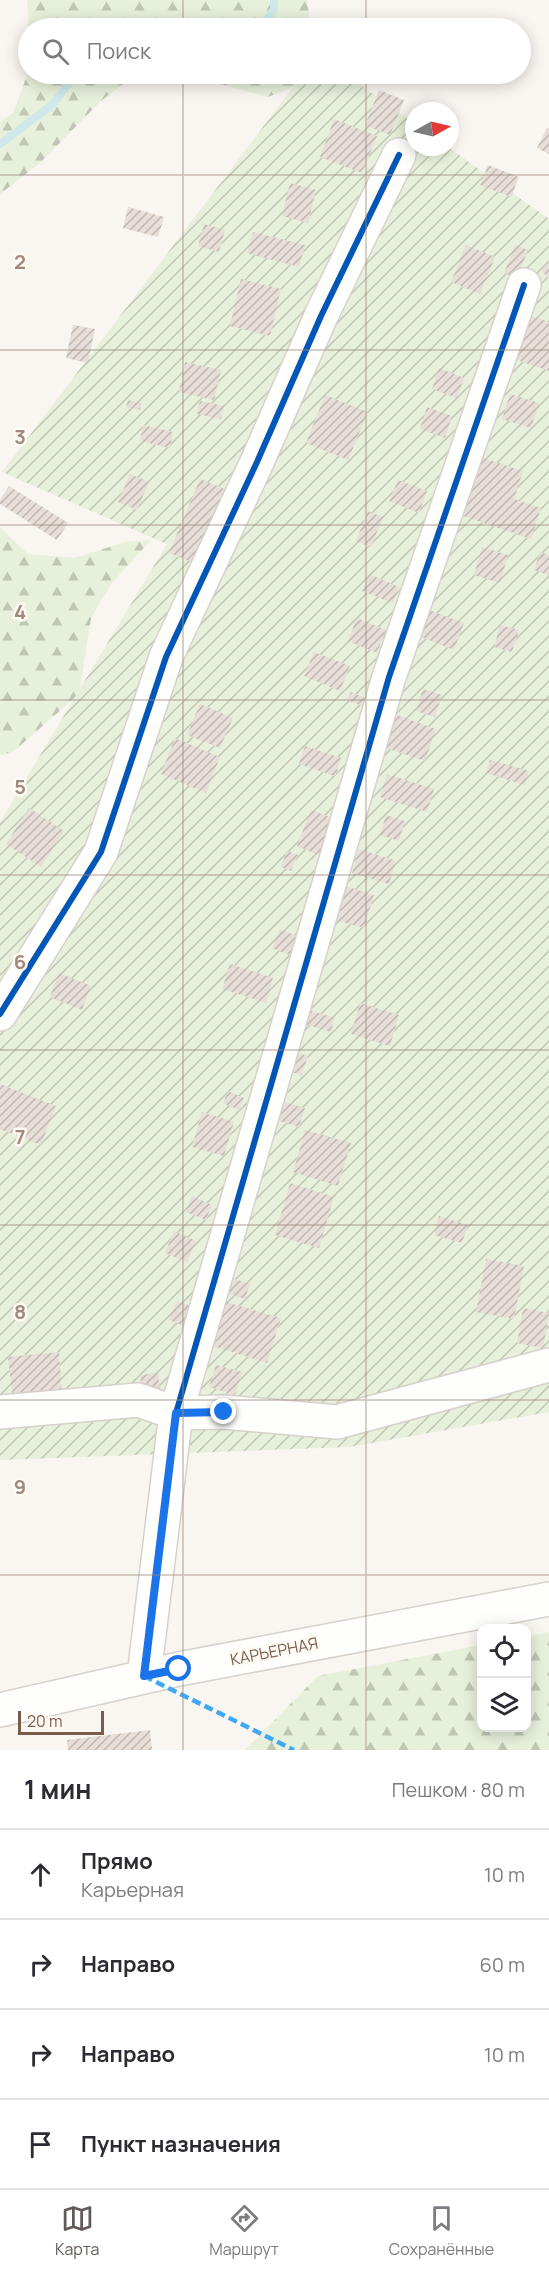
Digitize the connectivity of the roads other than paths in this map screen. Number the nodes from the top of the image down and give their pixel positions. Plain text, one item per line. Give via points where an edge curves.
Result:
1 (399, 155) dead end
2 (524, 285) dead end
3 (0, 1014) edge
4 (549, 1365) edge
5 (0, 1412) edge
6 (176, 1413) junction
7 (549, 1599) edge
8 (144, 1676) junction
9 (0, 1710) edge

1 - 3 street via 166,657 101,852
2 - 6 street via 389,677
4 - 6 street via 337,1422 224,1412
5 - 6 street via 138,1400
6 - 8 street
7 - 8 street, КАРЬЕРНАЯ
8 - 9 street, КАРЬЕРНАЯ

